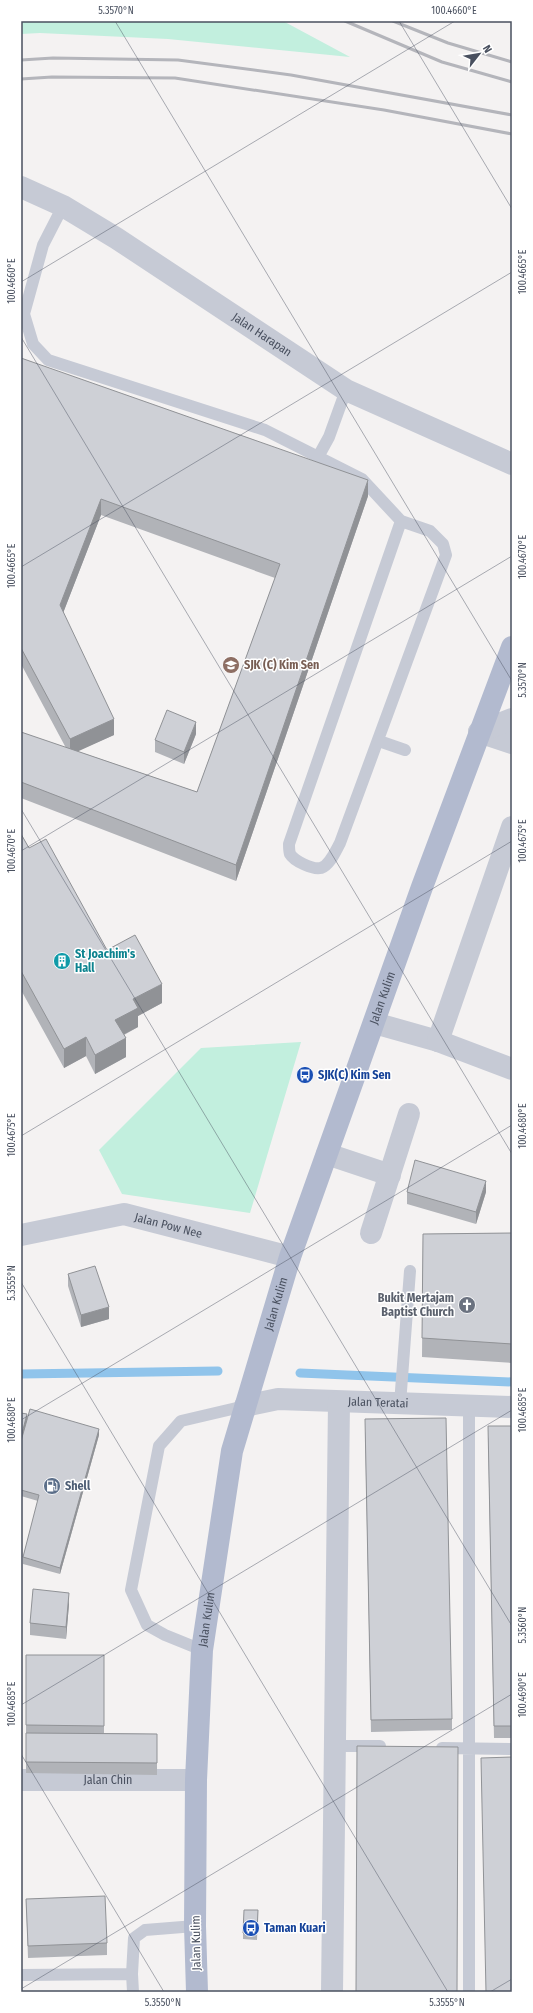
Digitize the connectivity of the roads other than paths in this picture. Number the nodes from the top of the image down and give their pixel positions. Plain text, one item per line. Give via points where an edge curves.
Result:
1 (21, 187) edge
2 (63, 206) junction
3 (346, 390) junction
4 (318, 456) junction
5 (512, 464) edge
6 (401, 521) junction
7 (512, 647) edge
8 (512, 719) edge
9 (479, 732) junction
10 (379, 741) junction
11 (512, 743) edge
12 (406, 750) dead end
13 (512, 827) edge
14 (374, 1023) junction
15 (438, 1041) junction
16 (512, 1069) edge
17 (409, 1114) dead end
18 (327, 1154) junction
19 (390, 1175) junction
20 (371, 1233) dead end
21 (21, 1235) edge
22 (290, 1257) junction
23 (410, 1271) dead end
24 (339, 1402) junction
25 (400, 1404) junction
26 (245, 1406) junction
27 (469, 1406) junction
28 (512, 1407) edge
29 (202, 1650) junction
30 (335, 1746) junction
31 (391, 1747) edge
32 (430, 1748) edge
33 (470, 1748) junction
34 (512, 1749) edge
35 (21, 1780) edge
36 (196, 1780) junction
37 (195, 1926) junction
38 (132, 1974) junction
39 (21, 1975) edge
40 (133, 1992) edge
41 (197, 1992) edge
42 (332, 1992) edge
43 (469, 1992) edge

1 - 2 street, Jalan Harapan
2 - 3 street, Jalan Harapan via 116,238
2 - 4 lane via 43,245 24,314 33,344 48,360 265,430
3 - 4 lane via 329,437
3 - 5 street, Jalan Harapan
4 - 6 lane via 362,479
6 - 10 lane via 430,532 444,544 446,555
6 - 10 lane via 289,844 290,853 295,860 321,868 335,853
7 - 9 main road, Jalan Kulim
8 - 9 street
9 - 11 street
9 - 14 main road, Jalan Kulim
10 - 12 lane
13 - 15 street
14 - 15 street
14 - 18 main road, Jalan Kulim
15 - 16 street
17 - 19 street
18 - 19 street
18 - 22 main road, Jalan Kulim
19 - 20 street
21 - 22 street, Jalan Pow Nee via 124,1214
22 - 26 main road, Jalan Kulim
23 - 25 lane
24 - 25 street, Jalan Teratai
24 - 26 street, Jalan Teratai via 278,1399
24 - 30 street
25 - 27 street, Jalan Teratai
26 - 29 main road, Jalan Kulim via 232,1451
26 - 29 lane via 181,1421 159,1446 131,1590 147,1624 165,1635
27 - 28 street, Jalan Teratai
27 - 33 lane
29 - 36 main road, Jalan Kulim
30 - 31 lane
30 - 42 street
32 - 33 lane
33 - 34 lane
33 - 43 lane
35 - 36 street, Jalan Chin
36 - 37 main road, Jalan Kulim
37 - 38 lane via 145,1930 134,1938
37 - 41 main road, Jalan Kulim
38 - 39 lane
38 - 40 lane

